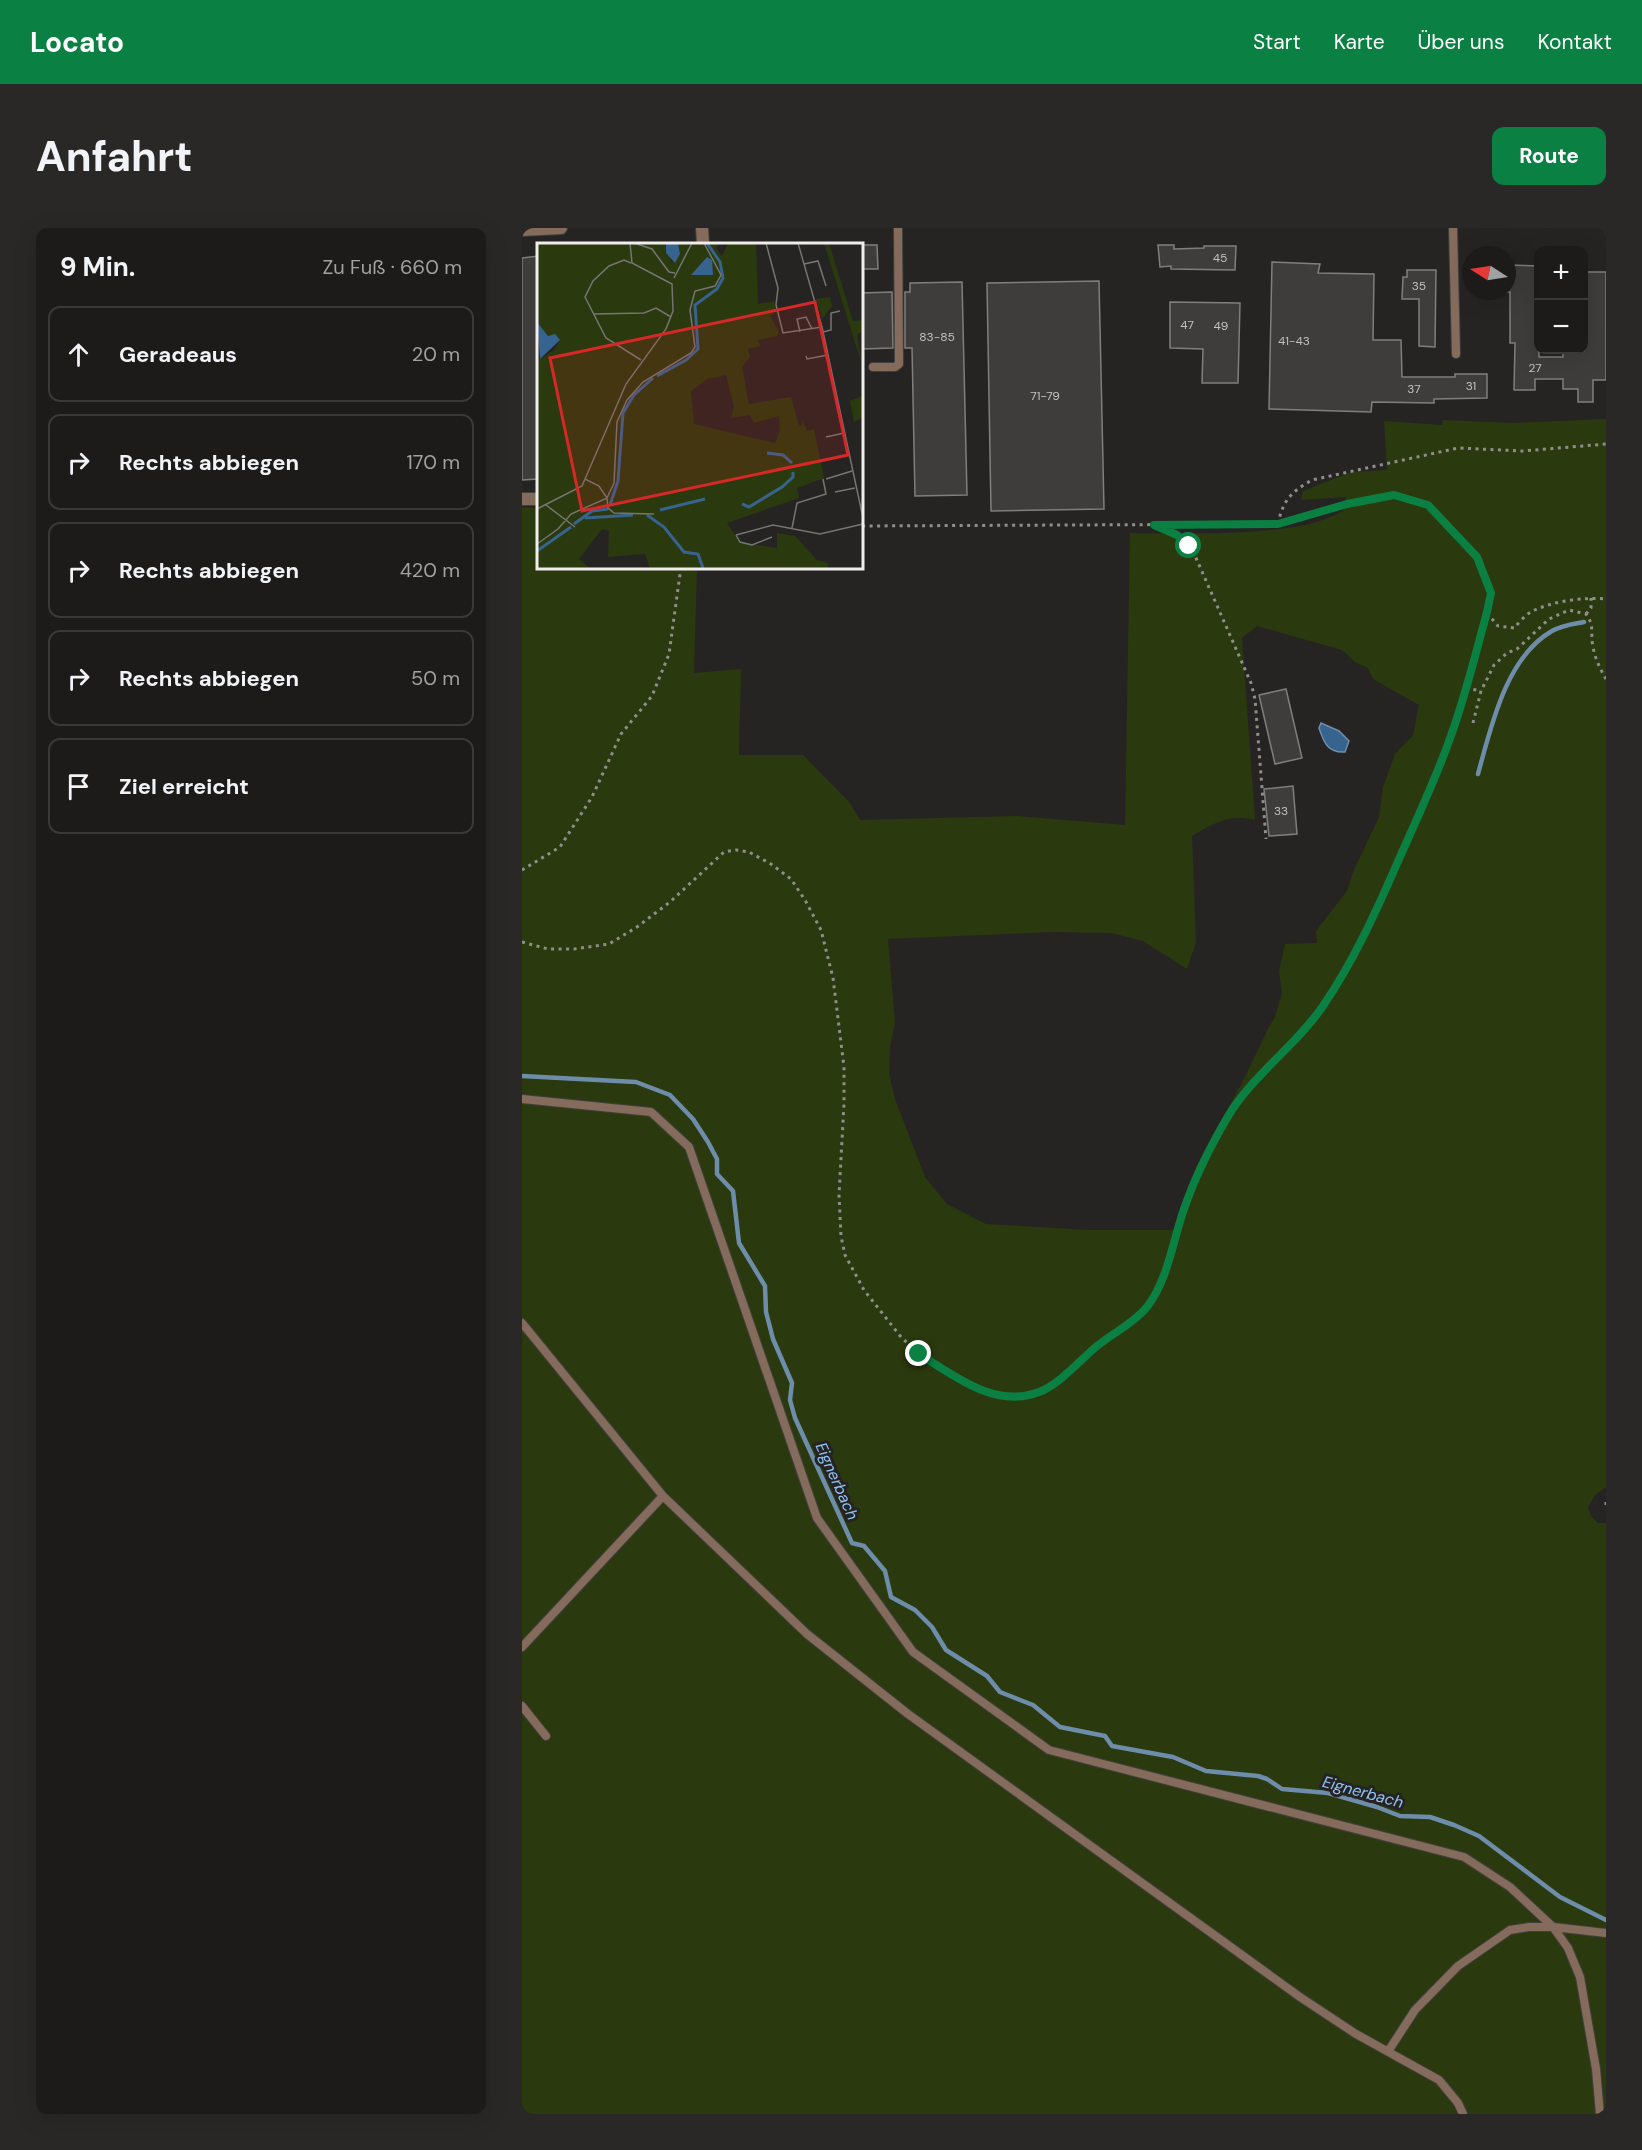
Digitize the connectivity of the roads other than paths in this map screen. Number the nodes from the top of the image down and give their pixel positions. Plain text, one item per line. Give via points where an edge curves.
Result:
1 (561, 228) edge
2 (898, 228) edge
3 (1452, 228) edge
4 (522, 231) edge
5 (1456, 354) dead end
6 (873, 367) dead end
7 (522, 1099) edge
8 (522, 1323) edge
9 (663, 1496) junction
10 (522, 1647) edge
11 (522, 1707) edge
12 (546, 1736) dead end
13 (1553, 1927) junction
14 (1606, 1933) edge
15 (1389, 2050) junction
16 (1463, 2114) edge
17 (1600, 2114) edge

1 - 4 street
2 - 6 lane via 899,364
3 - 5 lane
7 - 13 lane via 651,1112 688,1147 817,1518 913,1652 1049,1750 1464,1857 1510,1887
8 - 9 lane
9 - 10 lane
9 - 15 lane via 807,1634 908,1714 1300,1997 1356,2034
11 - 12 lane
13 - 14 lane
13 - 15 lane via 1510,1930 1458,1966 1415,2010
13 - 17 lane via 1568,1948 1580,1977
15 - 16 lane via 1439,2080

